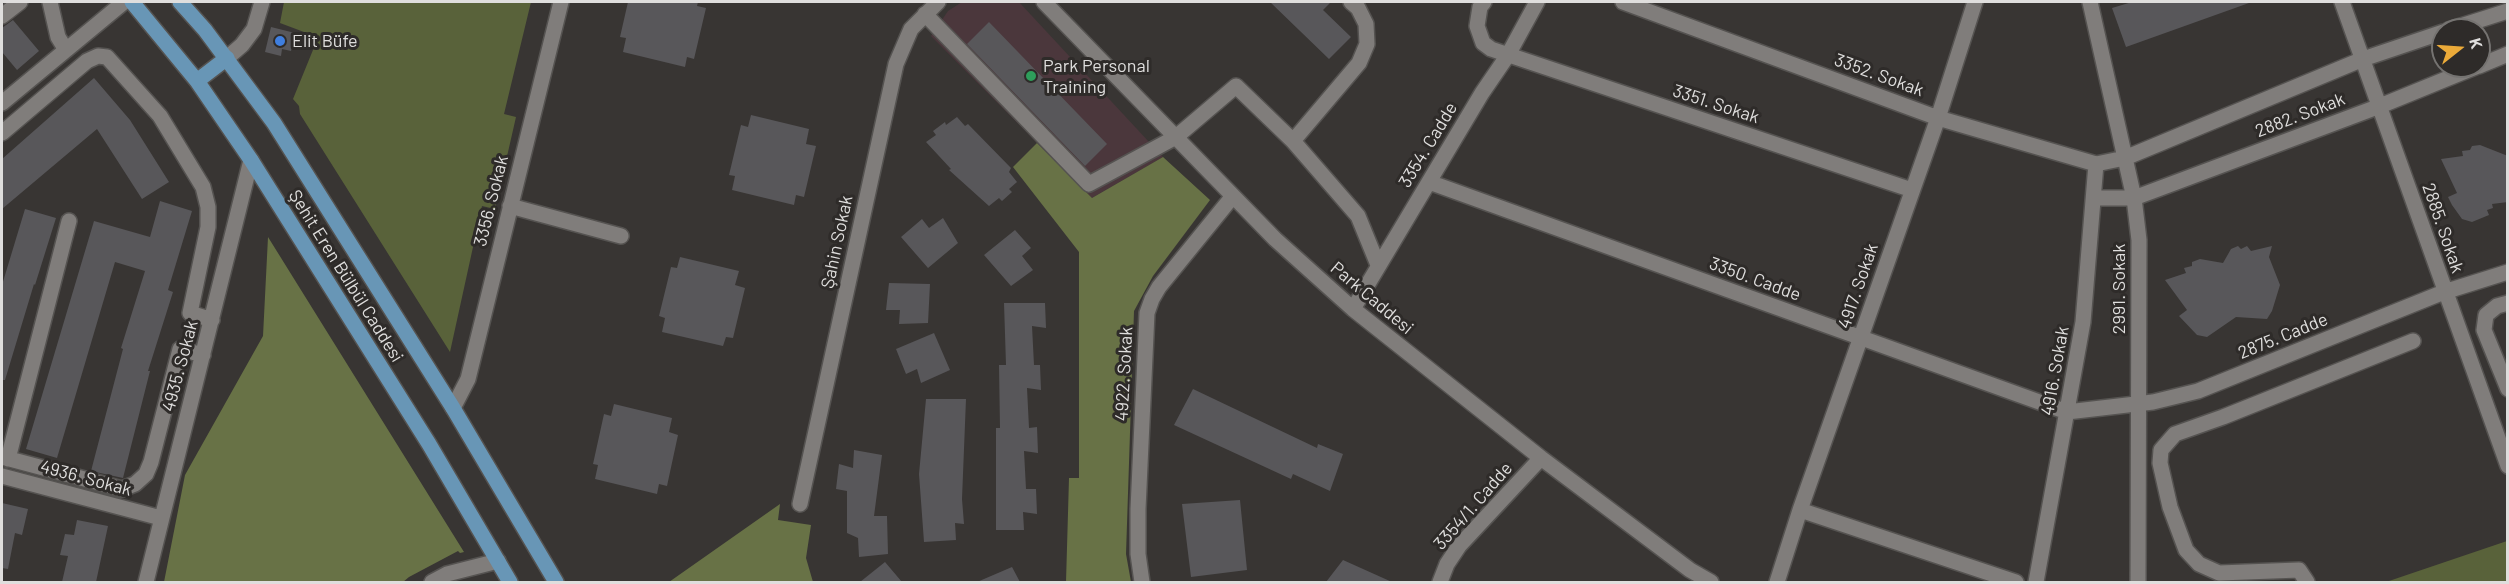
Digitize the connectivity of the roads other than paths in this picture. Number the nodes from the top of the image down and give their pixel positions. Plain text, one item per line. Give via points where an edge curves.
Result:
1 (20, 2) edge
2 (50, 2) edge
3 (124, 2) edge
4 (132, 2) edge
5 (180, 2) edge
6 (262, 2) edge
7 (561, 2) edge
8 (938, 2) edge
9 (1044, 2) edge
10 (1351, 2) edge
11 (1484, 2) edge
12 (1537, 2) edge
13 (1623, 2) edge
14 (1975, 2) edge
15 (2090, 2) edge
16 (2342, 2) edge
17 (2508, 11) edge
18 (926, 14) junction
19 (2, 16) edge
20 (2486, 18) edge
21 (2431, 36) edge
22 (66, 50) junction
23 (2508, 54) edge
24 (1508, 55) junction
25 (226, 58) junction
26 (2363, 59) junction
27 (2491, 61) edge
28 (2449, 78) edge
29 (197, 81) junction
30 (2, 103) edge
31 (2380, 106) junction
32 (1938, 118) junction
33 (2, 133) edge
34 (1176, 136) junction
35 (1293, 141) junction
36 (2125, 158) junction
37 (251, 160) junction
38 (2096, 164) junction
39 (1429, 182) junction
40 (1912, 190) junction
41 (1233, 196) junction
42 (2095, 198) junction
43 (2134, 198) junction
44 (510, 206) junction
45 (69, 221) dead end
46 (621, 236) dead end
47 (1378, 266) junction
48 (2508, 272) edge
49 (2444, 292) junction
50 (2508, 303) edge
51 (1353, 309) junction
52 (212, 320) junction
53 (1860, 337) junction
54 (2413, 341) dead end
55 (203, 355) junction
56 (2508, 389) edge
57 (2138, 404) junction
58 (453, 408) junction
59 (2067, 412) junction
60 (2503, 438) edge
61 (5, 458) edge
62 (1542, 458) junction
63 (2508, 466) edge
64 (2, 476) edge
65 (800, 504) dead end
66 (1800, 510) junction
67 (161, 518) junction
68 (498, 561) junction
69 (146, 582) edge
70 (432, 582) edge
71 (510, 582) edge
72 (556, 582) edge
73 (1142, 582) edge
74 (1440, 582) edge
75 (1711, 582) edge
76 (1777, 582) edge
77 (2016, 582) edge
78 (2036, 582) edge
79 (2138, 582) edge
80 (2307, 582) edge

1 - 19 street
2 - 22 street via 58,37
3 - 22 street
4 - 29 main road, Şehit Eren Bülbül Caddesi
5 - 25 main road, Şehit Eren Bülbül Caddesi
6 - 25 street via 254,29
7 - 44 street, 3356. Sokak
8 - 18 street, Şahin Sokak
9 - 34 street, Park Caddesi
10 - 35 street via 1366,24 1367,44 1359,63
11 - 24 street, 3351. Sokak via 1477,26 1483,43
12 - 24 street, 3354. Cadde
13 - 32 street, 3352. Sokak
14 - 32 street, 4917. Sokak
15 - 36 street, 2991. Sokak
16 - 26 street, 2885. Sokak
17 - 20 street
18 - 34 street via 1089,184
18 - 65 street, Şahin Sokak via 907,36 896,64
21 - 26 street, 2882. Sokak
22 - 30 street
23 - 27 street, 2882. Sokak
24 - 39 street, 3354. Cadde
24 - 40 street, 3351. Sokak
25 - 29 main road
25 - 58 main road, Şehit Eren Bülbül Caddesi via 274,123
26 - 31 street, 2885. Sokak
26 - 36 street, 2882. Sokak
28 - 31 street, 2882. Sokak
29 - 37 main road, Şehit Eren Bülbül Caddesi
31 - 43 street, 2882. Sokak
31 - 49 street, 2885. Sokak
32 - 38 street, 3352. Sokak
32 - 40 street, 4917. Sokak
33 - 52 street via 87,61 107,57 160,116 202,187 208,227 190,314
34 - 35 street via 1236,86
34 - 41 street, Park Caddesi
35 - 47 street via 1358,216
36 - 38 street, 3352. Sokak
36 - 43 street, 2991. Sokak
37 - 52 street, 4935. Sokak
37 - 68 main road, Şehit Eren Bülbül Caddesi
38 - 42 street, 4916. Sokak
39 - 47 street, 3354. Cadde
39 - 53 street, 3350. Cadde
40 - 53 street, 4917. Sokak
41 - 51 street, Park Caddesi
41 - 73 street, 4922. Sokak via 1159,287 1148,313 1138,509
42 - 43 street
42 - 59 street, 4916. Sokak via 2083,322
43 - 57 street, 2991. Sokak via 2140,261
44 - 46 street
44 - 58 street, 3356. Sokak via 468,379
45 - 61 street
47 - 51 street, 3354. Cadde
48 - 49 street, 2875. Cadde
49 - 57 street, 2875. Cadde via 2205,389
49 - 60 street, 2885. Sokak
50 - 56 street via 2486,315 2484,330
51 - 62 street, Park Caddesi
52 - 55 street, 4935. Sokak
53 - 59 street, 3350. Cadde
53 - 66 street, 4917. Sokak
54 - 80 street via 2175,434 2161,450 2160,463 2170,507 2186,550 2199,564 2219,573 2299,570
55 - 61 street via 180,349 151,462 146,474 135,484 122,489
55 - 67 street, 4935. Sokak
57 - 59 street, 2875. Cadde
57 - 79 street, 2991. Sokak
58 - 72 main road, Şehit Eren Bülbül Caddesi
59 - 78 street, 4916. Sokak
60 - 63 street, 2885. Sokak
62 - 74 street, 3354/1. Cadde via 1452,554
62 - 75 street, Park Caddesi
64 - 67 street, 4936. Sokak
66 - 76 street, 4917. Sokak
66 - 77 street
67 - 69 street, 4935. Sokak
68 - 70 street via 447,574
68 - 71 main road, Şehit Eren Bülbül Caddesi

